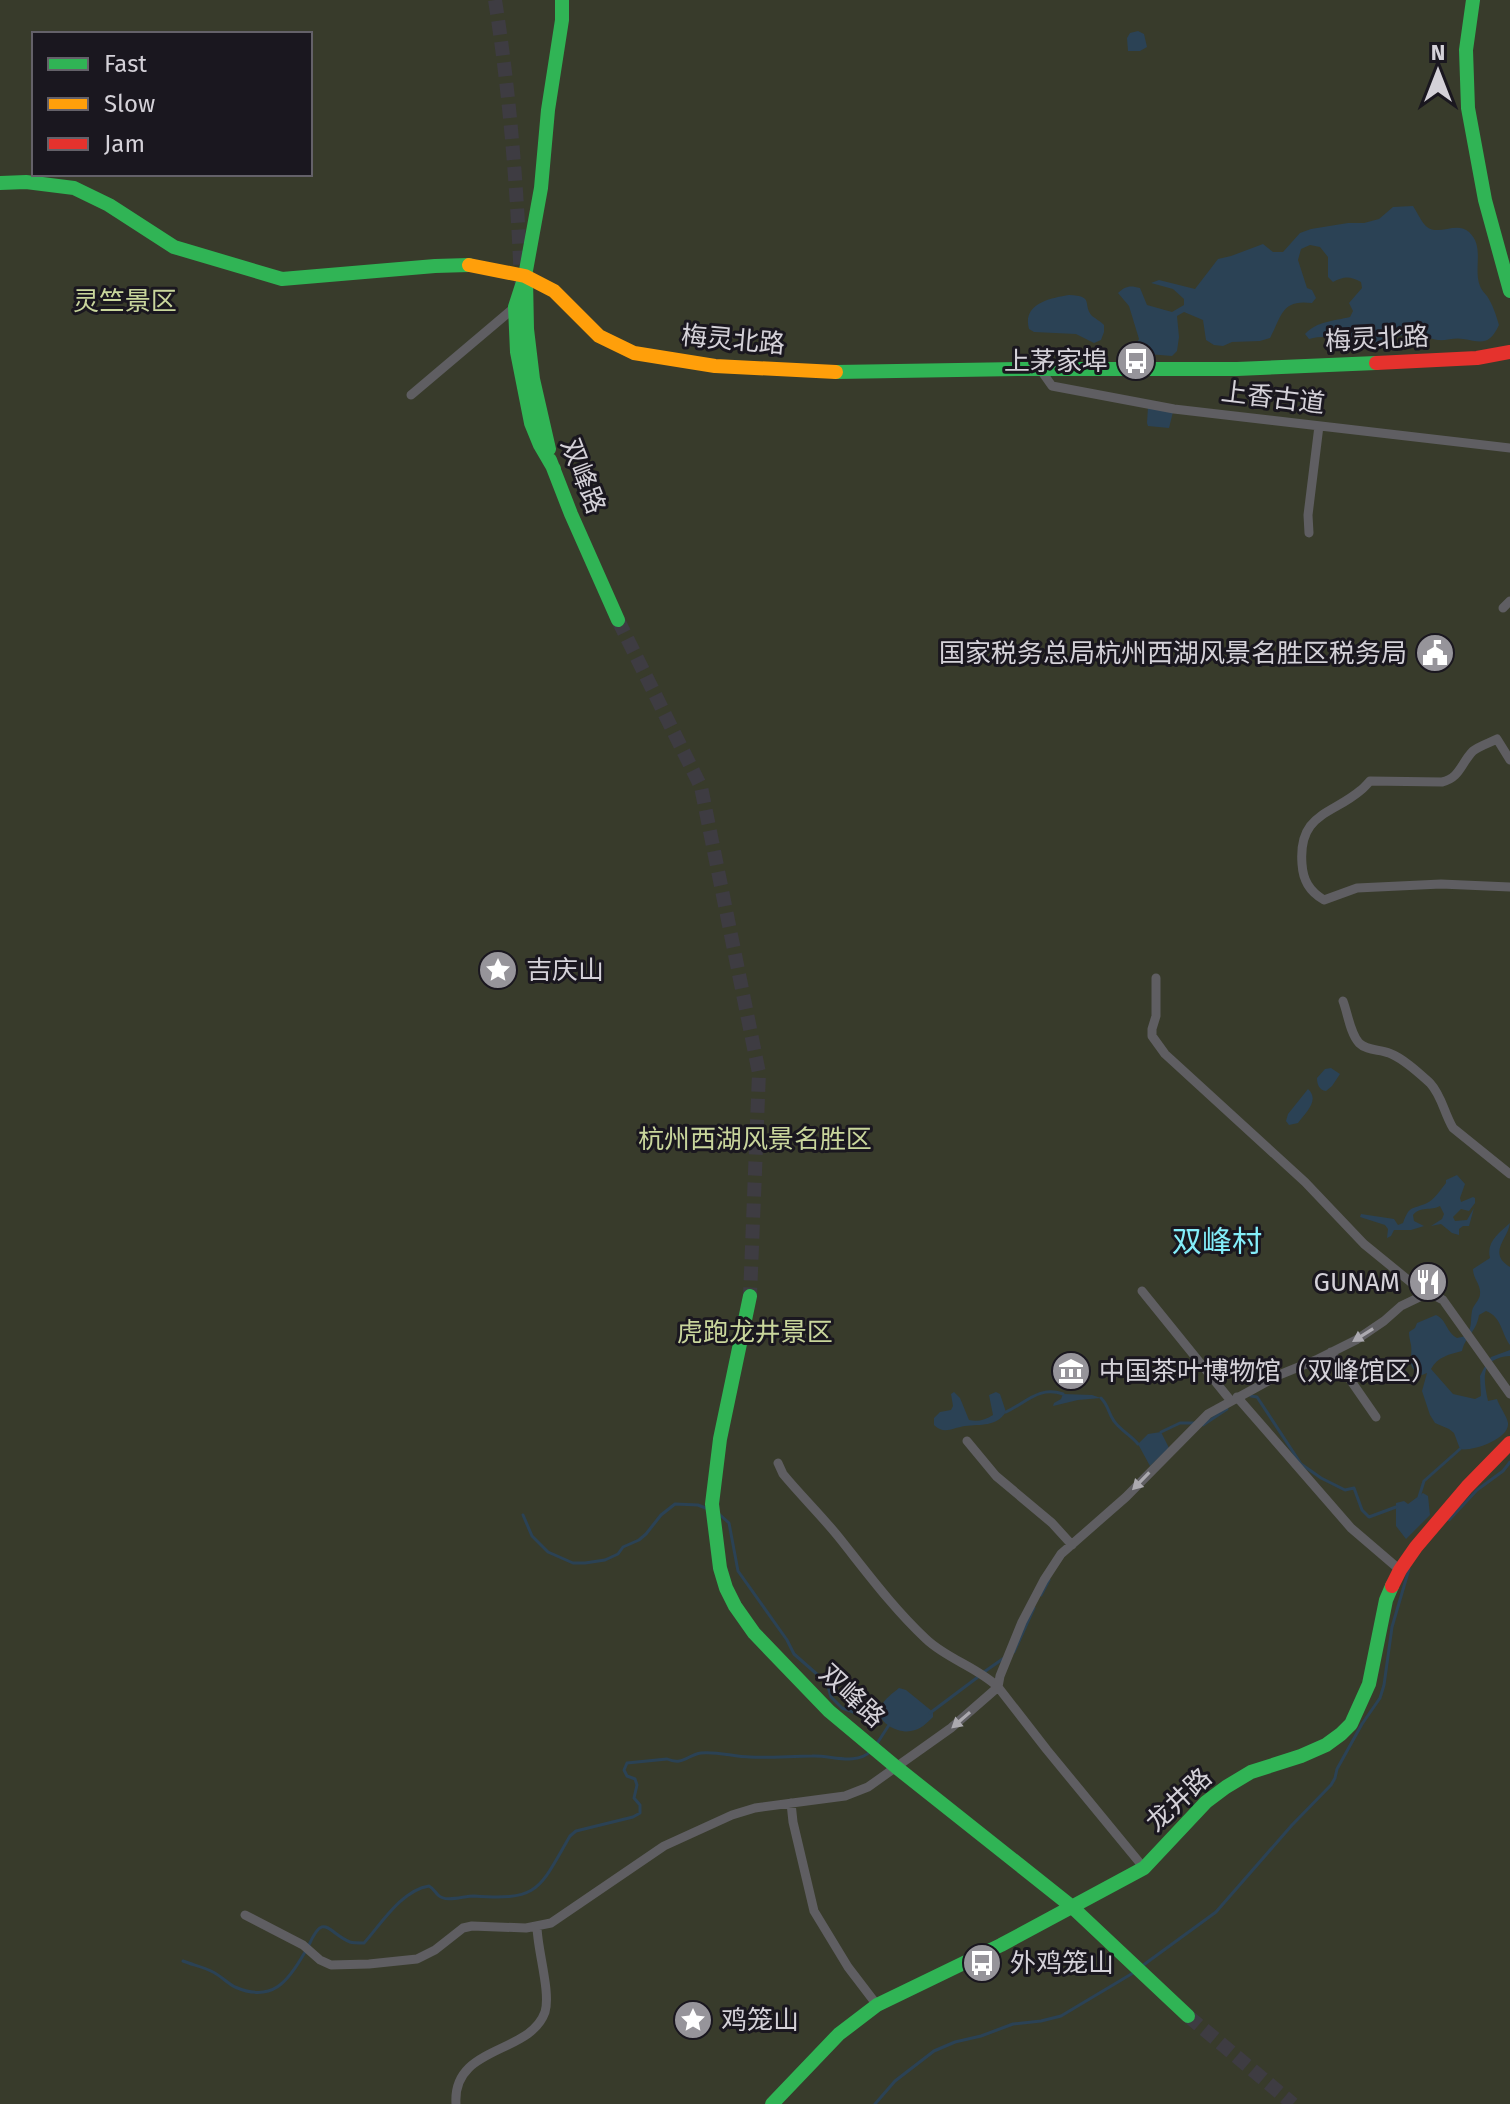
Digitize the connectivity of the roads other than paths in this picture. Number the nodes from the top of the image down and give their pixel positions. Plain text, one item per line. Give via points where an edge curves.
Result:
1 (562, 0) edge
2 (1473, 0) edge
3 (0, 183) edge
4 (525, 276) junction
5 (1510, 291) edge
6 (515, 307) junction
7 (523, 343) dead end
8 (1510, 352) edge
9 (1040, 369) junction
10 (411, 395) dead end
11 (1319, 426) junction
12 (1510, 448) edge
13 (554, 469) junction
14 (1309, 533) dead end
15 (618, 620) tunnel mouth
16 (1510, 760) edge
17 (1510, 887) edge
18 (1156, 978) dead end
19 (1343, 1001) dead end
20 (1510, 1174) edge
21 (1142, 1291) dead end
22 (1428, 1293) junction
23 (750, 1296) tunnel mouth
24 (1331, 1352) junction
25 (1510, 1394) edge
26 (1238, 1400) junction
27 (1376, 1417) dead end
28 (967, 1441) dead end
29 (1510, 1443) edge
30 (778, 1463) dead end
31 (1072, 1545) junction
32 (1400, 1570) junction
33 (998, 1687) junction
34 (896, 1767) junction
35 (791, 1803) junction
36 (1144, 1868) junction
37 (1071, 1906) junction
38 (245, 1915) dead end
39 (537, 1926) junction
40 (877, 2005) junction
41 (1188, 2016) tunnel mouth
42 (456, 2104) edge
43 (772, 2104) edge

1 - 4 street via 541,188
2 - 5 street via 1466,50 1468,108 1485,200
3 - 4 street, 梅灵北路 via 74,188 174,247 282,279 473,265
4 - 6 street
4 - 9 street, 梅灵北路 via 554,291 599,336 634,353 715,366 850,373
4 - 13 street via 533,379
6 - 10 street
6 - 13 street via 517,352 531,423
7 - 13 street, 双峰路 via 538,429
8 - 9 street, 梅灵北路 via 1237,369
9 - 11 street, 上香古道 via 1052,386 1174,409
11 - 12 street, 上香古道
11 - 14 street
13 - 15 street, 双峰路
16 - 17 street via 1497,739 1474,750 1451,780 1370,781 1320,815 1302,844 1302,857 1308,887 1324,900 1357,888
18 - 22 street via 1152,1036 1165,1054 1305,1182 1364,1244
19 - 20 street via 1360,1043 1391,1053 1422,1076 1439,1094 1453,1128
21 - 26 street
22 -> 24 street
22 - 25 street via 1443,1300
23 - 34 street, 双峰路 via 713,1482 712,1511 726,1588 754,1633 829,1711
24 - 26 street
24 - 27 street
26 -> 31 street via 1208,1414
26 - 32 street via 1351,1528
28 - 31 street via 996,1476
29 - 32 street, 龙井路
30 - 33 street via 925,1638
31 - 33 street via 1044,1580 1022,1622
32 - 36 street, 龙井路 via 1386,1600 1369,1684 1351,1724 1326,1745 1251,1772 1226,1787
33 -> 34 street
33 - 36 street
34 - 35 street via 845,1796
34 - 37 street, 双峰路
35 - 39 street via 743,1811 664,1846 551,1923
35 - 40 street via 814,1911
36 - 37 street, 龙井路
37 - 40 street, 龙井路
37 - 41 street, 双峰路
38 - 39 street via 331,1965 417,1959 472,1926
39 - 42 street via 545,2010 522,2037 460,2077
40 - 43 street, 龙井路 via 839,2034

